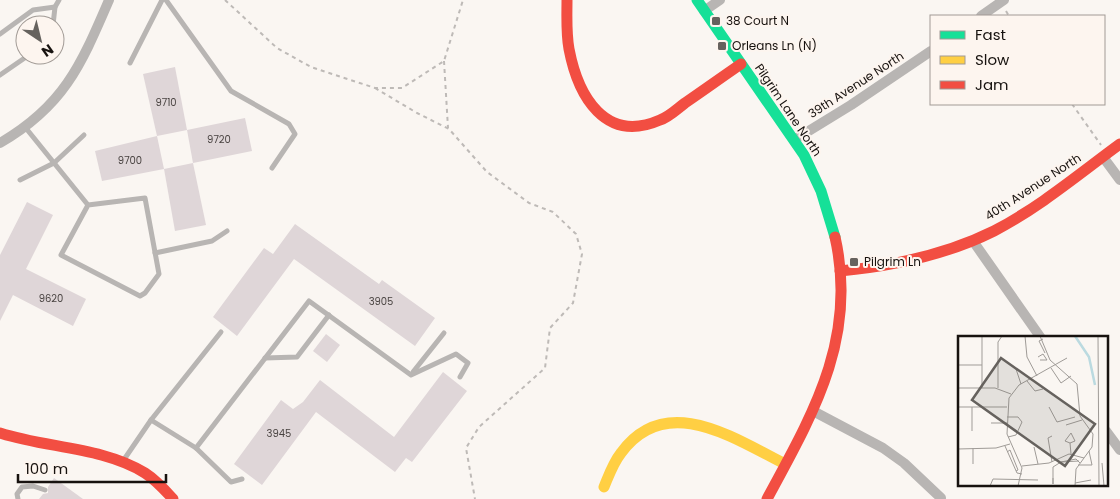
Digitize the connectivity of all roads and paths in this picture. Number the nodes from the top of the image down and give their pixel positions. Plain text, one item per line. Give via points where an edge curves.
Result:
1 (59, 0) edge
2 (109, 0) edge
3 (162, 0) edge
4 (166, 0) edge
5 (225, 0) edge
6 (463, 0) edge
7 (567, 0) edge
8 (697, 0) edge
9 (720, 0) edge
10 (1004, 0) edge
11 (55, 6) junction
12 (704, 11) junction
13 (54, 15) edge
14 (982, 15) edge
15 (0, 34) edge
16 (930, 52) edge
17 (444, 61) junction
18 (130, 63) dead end
19 (741, 64) junction
20 (15, 65) edge
21 (0, 76) edge
22 (375, 88) junction
23 (1073, 105) edge
24 (25, 127) junction
25 (449, 129) junction
26 (84, 135) dead end
27 (794, 140) junction
28 (0, 143) edge
29 (1120, 144) edge
30 (1103, 157) junction
31 (54, 163) junction
32 (272, 168) dead end
33 (20, 180) dead end
34 (1120, 180) edge
35 (88, 205) junction
36 (227, 231) dead end
37 (973, 241) junction
38 (155, 253) junction
39 (840, 271) junction
40 (330, 316) junction
41 (221, 332) dead end
42 (444, 334) dead end
43 (1040, 336) edge
44 (266, 358) junction
45 (411, 375) junction
46 (460, 376) dead end
47 (813, 411) junction
48 (151, 420) junction
49 (0, 433) edge
50 (1108, 433) edge
51 (196, 448) junction
52 (1120, 450) edge
53 (122, 462) junction
54 (785, 464) junction
55 (242, 479) dead end
56 (604, 487) dead end
57 (46, 490) dead end
58 (941, 498) dead end
59 (18, 499) edge
60 (173, 499) edge
61 (475, 499) edge
62 (767, 499) edge

1 - 11 lane
2 - 24 street via 75,74 59,95
3 - 18 lane
4 - 32 lane via 231,91 289,124 295,134
5 - 22 path via 277,48 311,68
6 - 17 path
7 - 19 street via 569,48 581,88 600,116 623,128 649,126 661,120
8 - 12 street, Pilgrim Lane North
9 - 12 street
10 - 14 street
11 - 13 lane
11 - 15 lane via 33,10
12 - 19 street, Pilgrim Lane North
16 - 27 street, 39th Avenue North
17 - 22 path via 402,88
17 - 25 path
19 - 27 street, Pilgrim Lane North
20 - 21 lane
22 - 25 path
23 - 30 path via 1103,148
24 - 28 street
24 - 31 lane
25 - 61 path via 487,172 529,204 553,212 576,234 582,254 572,303 550,328 545,368 480,427 466,448
26 - 31 lane
27 - 39 street, Pilgrim Lane North via 823,195 833,225
29 - 30 street, 40th Avenue North
30 - 34 street
30 - 37 street, 40th Avenue North via 1035,206
31 - 33 lane
31 - 35 lane
35 - 38 lane via 145,198
35 - 38 lane via 61,255 140,296 159,274
36 - 38 lane via 212,241
37 - 39 street, 40th Avenue North via 893,265
37 - 43 street
39 - 47 street, Pilgrim Lane North via 839,321 834,352
40 - 44 lane via 297,357
40 - 44 lane via 309,301
40 - 45 lane
41 - 48 lane
42 - 45 lane
44 - 51 lane
45 - 46 lane via 456,354 468,363
47 - 54 street, Pilgrim Lane North
47 - 58 street via 883,448
48 - 51 lane
48 - 53 lane
49 - 53 street
50 - 52 street
51 - 55 lane via 231,482
53 - 60 street via 159,483
54 - 56 street via 714,429 681,421 664,423 648,428 623,449
54 - 62 street, Pilgrim Lane North
57 - 59 lane via 22,487 17,494

